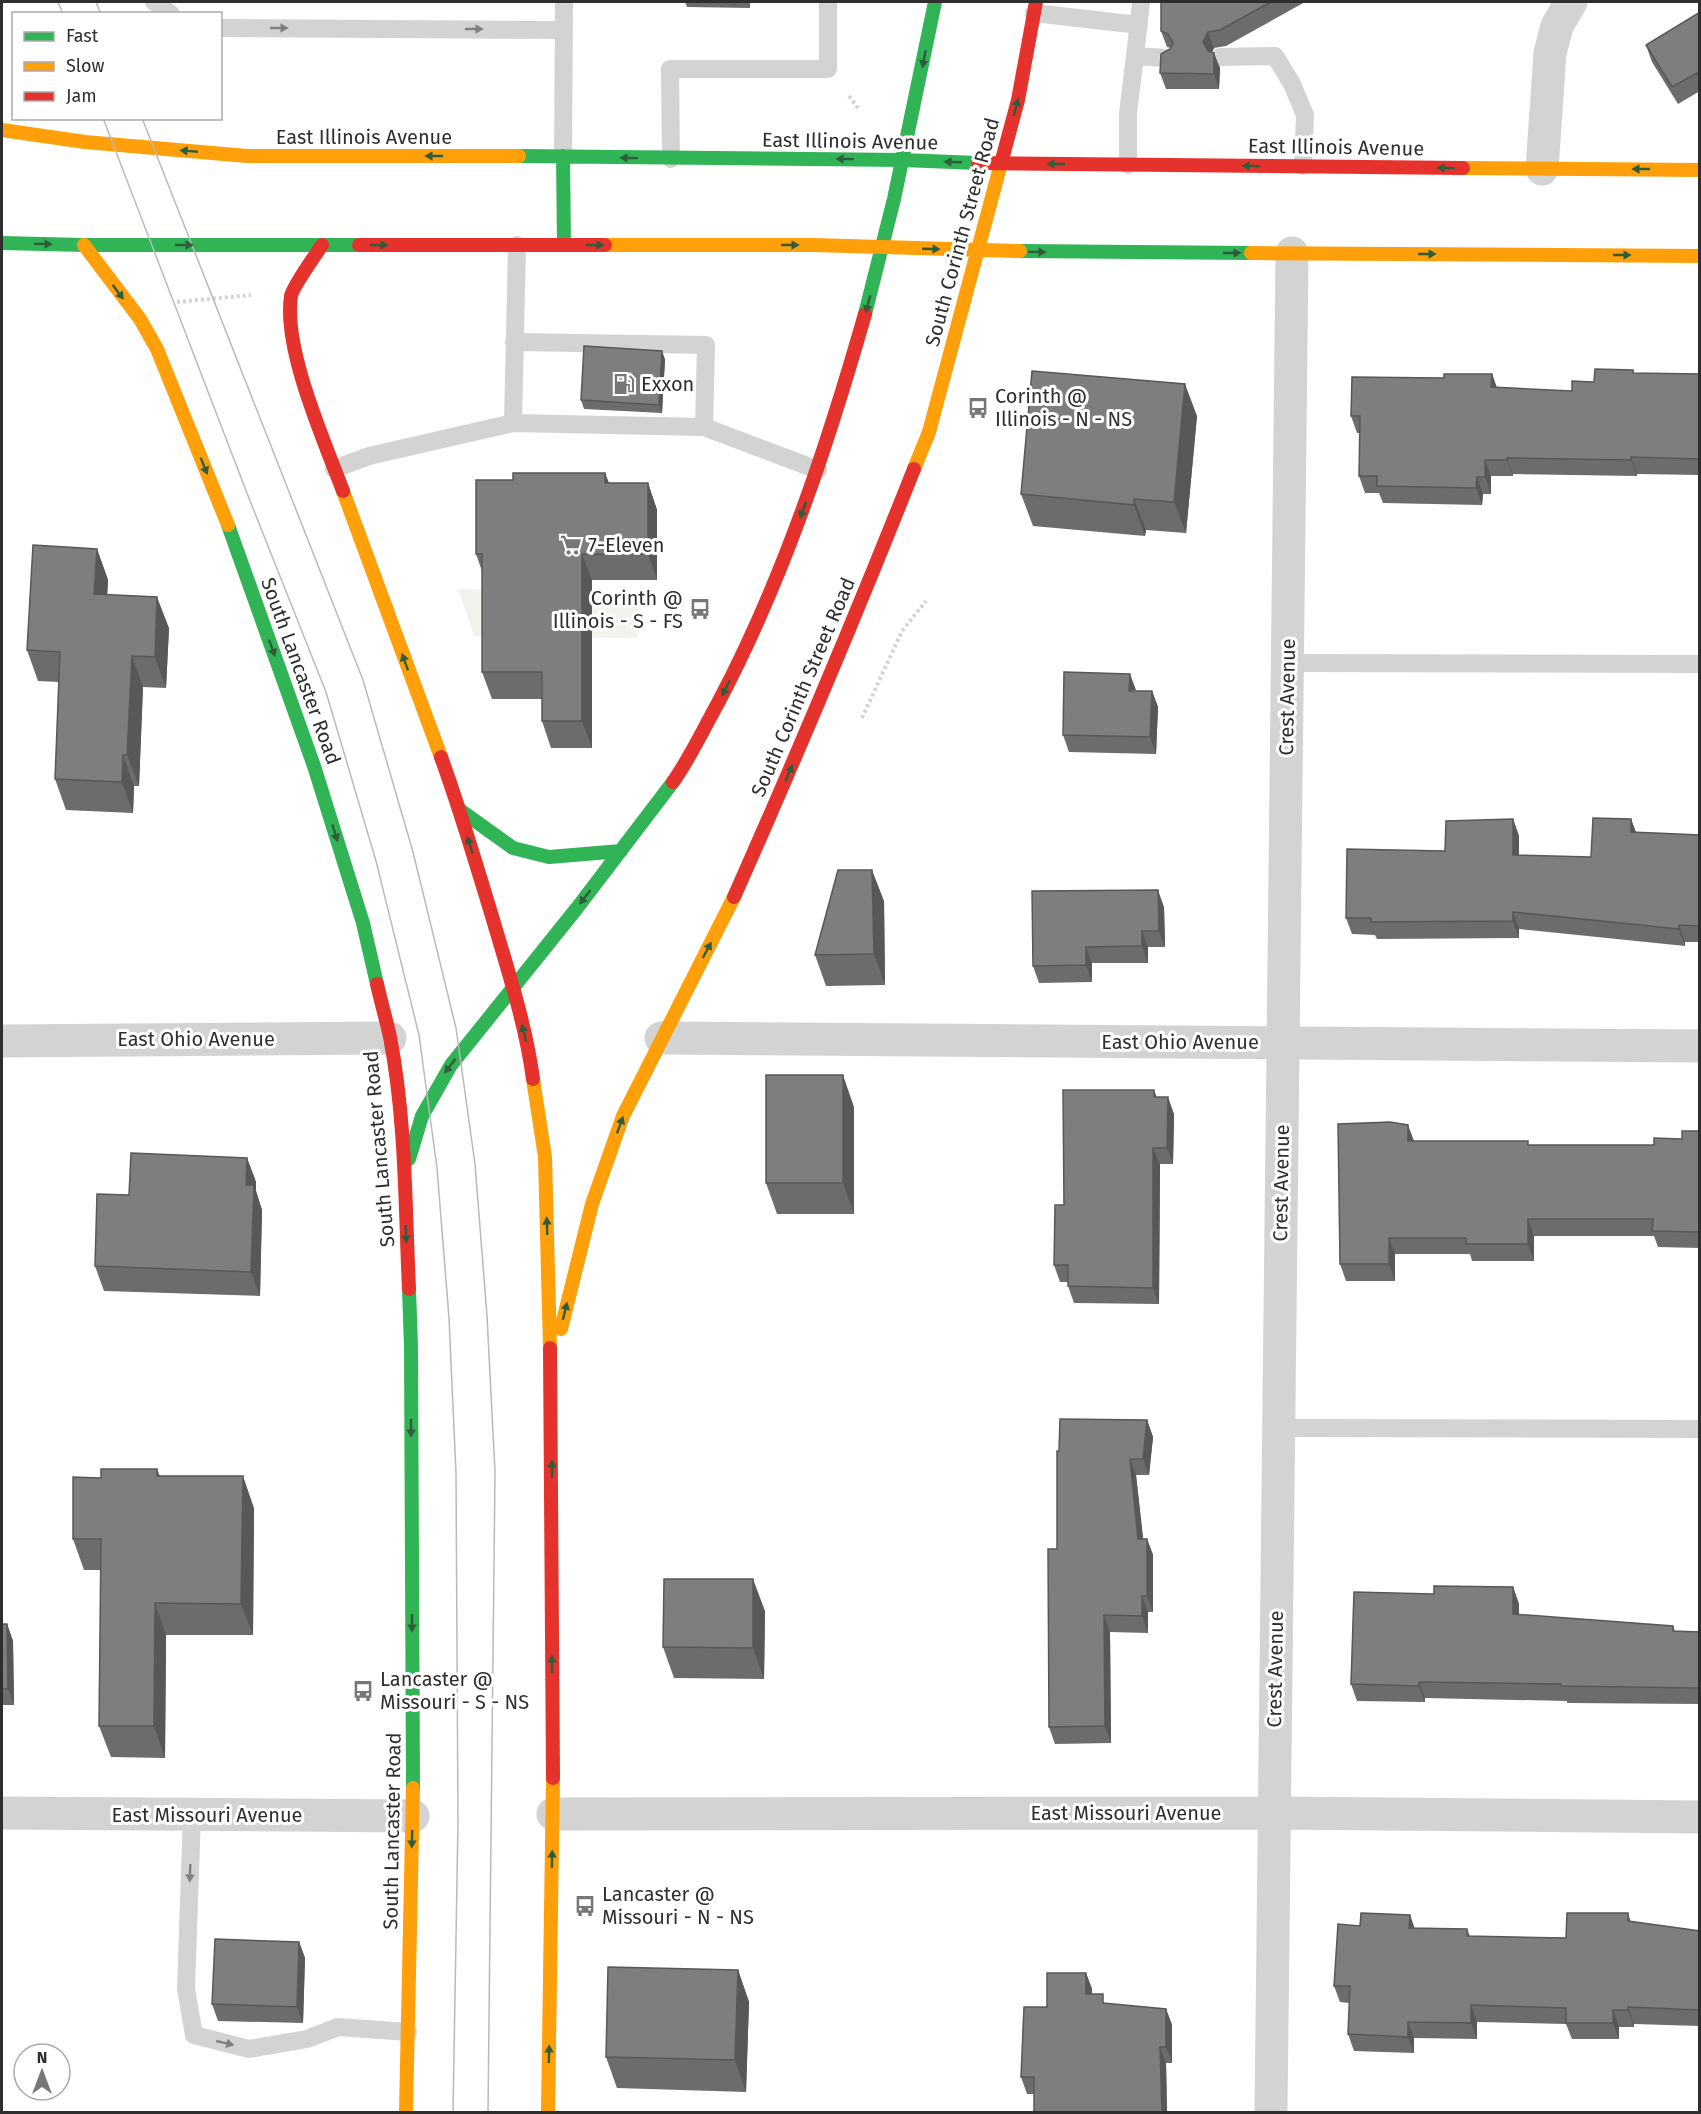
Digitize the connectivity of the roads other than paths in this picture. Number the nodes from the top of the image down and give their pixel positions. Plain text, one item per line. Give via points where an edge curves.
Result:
1 (154, 2) edge
2 (564, 2) edge
3 (828, 2) edge
4 (934, 2) edge
5 (1141, 2) edge
6 (1570, 2) edge
7 (1035, 7) edge
8 (168, 12) edge
9 (1139, 25) junction
10 (222, 28) edge
11 (564, 30) junction
12 (1135, 56) junction
13 (1220, 57) dead end
14 (1167, 58) edge
15 (2, 129) edge
16 (563, 156) junction
17 (671, 159) junction
18 (903, 160) junction
19 (1002, 164) junction
20 (1128, 165) junction
21 (1303, 166) junction
22 (1542, 169) junction
23 (1700, 170) edge
24 (2, 243) edge
25 (84, 245) junction
26 (322, 245) junction
27 (518, 245) junction
28 (564, 245) junction
29 (883, 247) junction
30 (979, 250) junction
31 (1292, 253) junction
32 (1700, 256) edge
33 (514, 342) junction
34 (513, 423) junction
35 (704, 427) junction
36 (334, 470) junction
37 (818, 470) junction
38 (1287, 663) junction
39 (1700, 664) edge
40 (460, 810) junction
41 (621, 851) junction
42 (513, 987) junction
43 (390, 1038) junction
44 (661, 1038) junction
45 (2, 1041) edge
46 (1282, 1043) junction
47 (1700, 1046) edge
48 (404, 1175) junction
49 (551, 1368) junction
50 (1278, 1428) junction
51 (1700, 1429) edge
52 (2, 1813) edge
53 (1273, 1813) junction
54 (553, 1814) junction
55 (192, 1815) junction
56 (413, 1816) junction
57 (1700, 1817) edge
58 (408, 2032) junction
59 (406, 2112) edge
60 (548, 2112) edge
61 (1271, 2112) edge

1 - 8 lane
2 - 11 lane
3 - 17 lane via 828,69 670,69
4 -> 18 main road
5 - 9 lane
6 - 22 street via 1557,26 1550,53
7 - 9 lane
19 -> 7 main road, South Corinth Street Road
9 - 12 lane
10 -> 11 lane
11 - 16 lane
12 - 14 lane
12 - 20 lane via 1128,113
13 - 21 lane via 1275,56 1305,115
16 -> 15 main road, East Illinois Avenue via 248,156 85,142
17 -> 16 main road, East Illinois Avenue
16 - 28 main road
18 -> 17 main road, East Illinois Avenue
19 -> 18 main road, East Illinois Avenue
18 - 29 main road
20 -> 19 main road, East Illinois Avenue
19 - 30 main road, South Corinth Street Road
21 -> 20 main road, East Illinois Avenue
22 -> 21 main road, East Illinois Avenue
23 -> 22 main road, East Illinois Avenue
24 -> 25 main road
25 -> 26 main road
25 -> 43 main road, South Lancaster Road via 140,319 157,349 234,541 315,766 363,923
26 -> 27 main road
26 - 36 main road via 291,294 291,332 305,388
27 - 28 main road
27 - 33 lane
28 -> 29 main road
29 -> 30 main road
29 -> 37 main road
30 -> 31 main road
44 -> 30 main road, South Corinth Street Road via 724,919 870,581 928,432
31 -> 32 main road
31 - 38 street, Crest Avenue
33 - 34 lane
33 - 35 lane via 706,345
34 - 35 lane
34 - 36 lane via 369,456
35 - 37 lane
40 -> 36 main road
37 -> 41 main road via 779,575 726,688 684,766
38 - 39 lane
38 - 46 street, Crest Avenue
40 - 41 main road via 513,848 549,856
42 -> 40 main road
41 -> 42 main road
42 -> 48 main road via 446,1071 422,1115
49 -> 42 main road via 545,1157 530,1056
43 - 45 street, East Ohio Avenue
43 - 48 main road, South Lancaster Road
44 - 46 street, East Ohio Avenue
49 -> 44 main road, South Corinth Street Road via 592,1204 623,1116
46 - 47 street, East Ohio Avenue
46 - 50 street, Crest Avenue
48 -> 56 main road, South Lancaster Road via 411,1347
54 -> 49 main road
50 - 51 lane
50 - 53 street, Crest Avenue
52 - 55 street, East Missouri Avenue
53 - 54 street, East Missouri Avenue
53 - 57 street, East Missouri Avenue
53 - 61 street, Crest Avenue
60 -> 54 main road
55 - 56 street, East Missouri Avenue
55 -> 58 lane via 186,1989 194,2036 249,2049 307,2039 338,2027
56 -> 58 main road, South Lancaster Road
58 - 59 main road, South Lancaster Road

